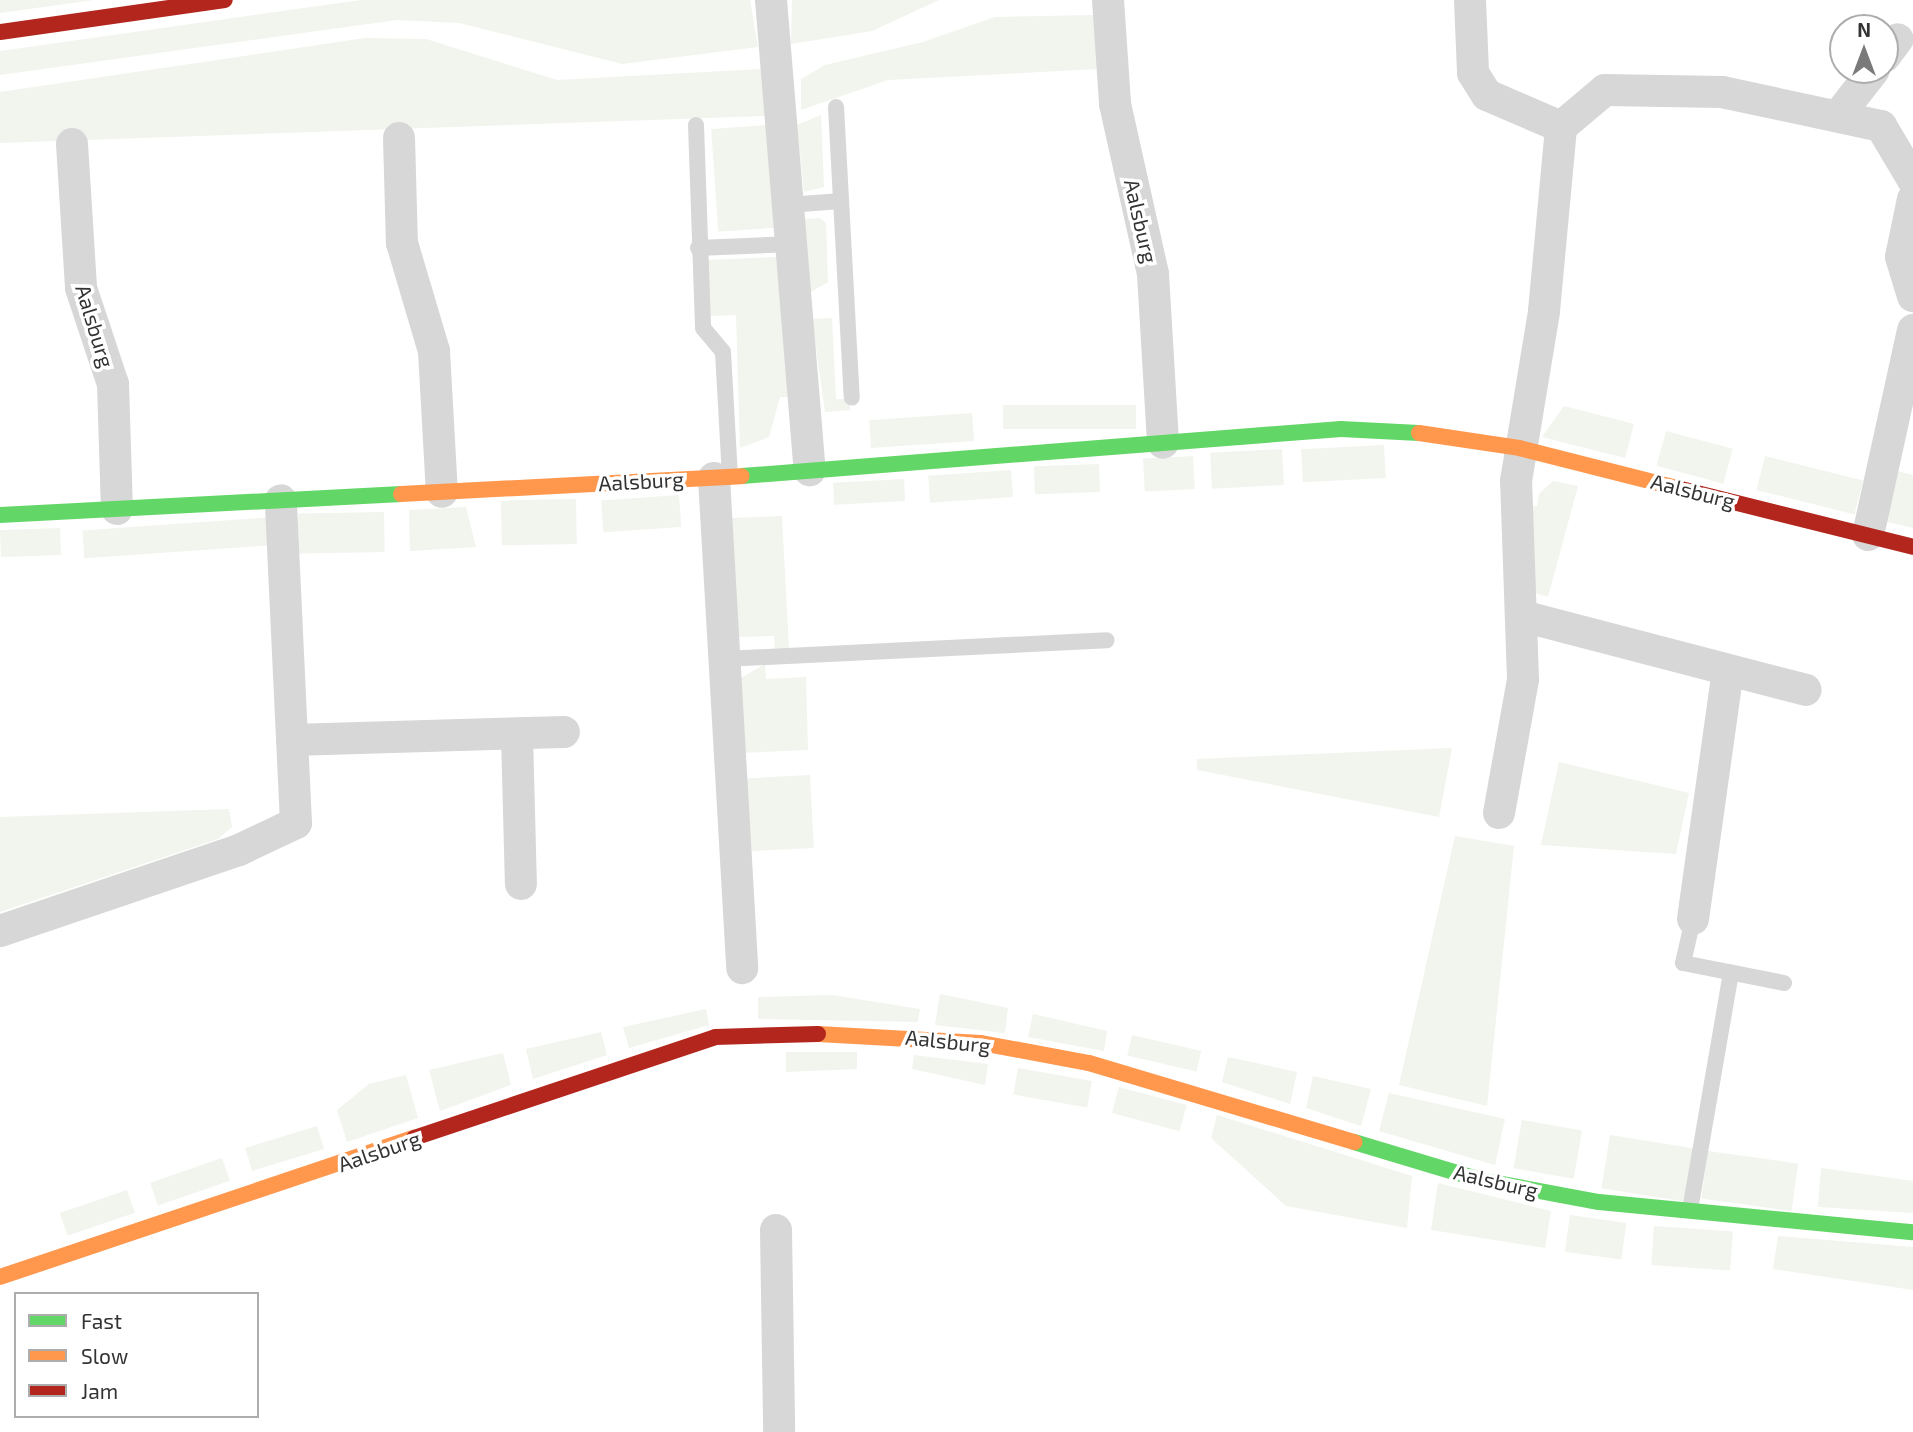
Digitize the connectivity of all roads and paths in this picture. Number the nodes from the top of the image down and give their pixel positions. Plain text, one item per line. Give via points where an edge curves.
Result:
1 (225, 0) edge
2 (771, 0) edge
3 (1108, 0) edge
4 (1470, 0) edge
5 (0, 32) edge
6 (1863, 84) edge
7 (836, 107) dead end
8 (1838, 116) junction
9 (696, 125) dead end
10 (1561, 127) junction
11 (399, 138) dead end
12 (72, 144) dead end
13 (1913, 180) edge
14 (1913, 199) edge
15 (841, 201) junction
16 (788, 205) junction
17 (792, 244) junction
18 (698, 248) junction
19 (1913, 296) edge
20 (1913, 330) edge
21 (852, 398) dead end
22 (1163, 443) junction
23 (1519, 448) junction
24 (810, 470) junction
25 (722, 477) junction
26 (442, 492) junction
27 (281, 500) junction
28 (117, 509) junction
29 (0, 515) edge
30 (1868, 535) junction
31 (1913, 547) edge
32 (1522, 616) junction
33 (1107, 640) dead end
34 (724, 659) junction
35 (1728, 670) junction
36 (1806, 690) dead end
37 (564, 732) dead end
38 (517, 735) junction
39 (292, 740) junction
40 (1499, 813) dead end
41 (521, 884) dead end
42 (1693, 919) joint
43 (0, 931) edge
44 (742, 968) dead end
45 (1731, 973) junction
46 (1784, 983) dead end
47 (1690, 1212) junction
48 (776, 1230) dead end
49 (1913, 1232) edge
50 (0, 1277) edge
51 (779, 1432) edge

1 - 5 street
2 - 16 street
3 - 22 street, Aalsburg via 1115,104 1153,274
4 - 10 street via 1472,74 1487,95
6 - 8 street
7 - 15 lane
8 - 10 street via 1722,92 1605,90
8 - 13 street via 1881,126
9 - 18 lane, Aalsburg
10 - 23 street via 1544,311
11 - 26 street via 402,243 434,351
12 - 28 street, Aalsburg via 81,288 113,384
14 - 19 street via 1901,257
15 - 16 lane
15 - 21 lane
16 - 17 street
17 - 18 lane
17 - 24 street
18 - 25 lane, Aalsburg via 703,328 723,352
20 - 30 street
22 - 23 street, Aalsburg via 1341,429 1429,433
22 - 24 street, Aalsburg
23 - 30 street, Aalsburg
23 - 32 street
24 - 25 street, Aalsburg
25 - 26 street, Aalsburg
25 - 34 street, Aalsburg
26 - 27 street, Aalsburg
27 - 28 street, Aalsburg
27 - 39 street
28 - 29 street, Aalsburg
30 - 31 street, Aalsburg
32 - 35 street
32 - 40 street via 1523,679
33 - 34 lane
34 - 44 street, Aalsburg
35 - 36 street
35 - 42 street
37 - 38 street
38 - 39 street
38 - 41 street
39 - 43 street via 296,823 281,834
42 - 45 lane via 1683,963
45 - 46 lane
45 - 47 lane
47 - 49 street, Aalsburg
47 - 50 street, Aalsburg via 1481,1180 1089,1063 981,1043 872,1034 753,1034 716,1037
48 - 51 street

